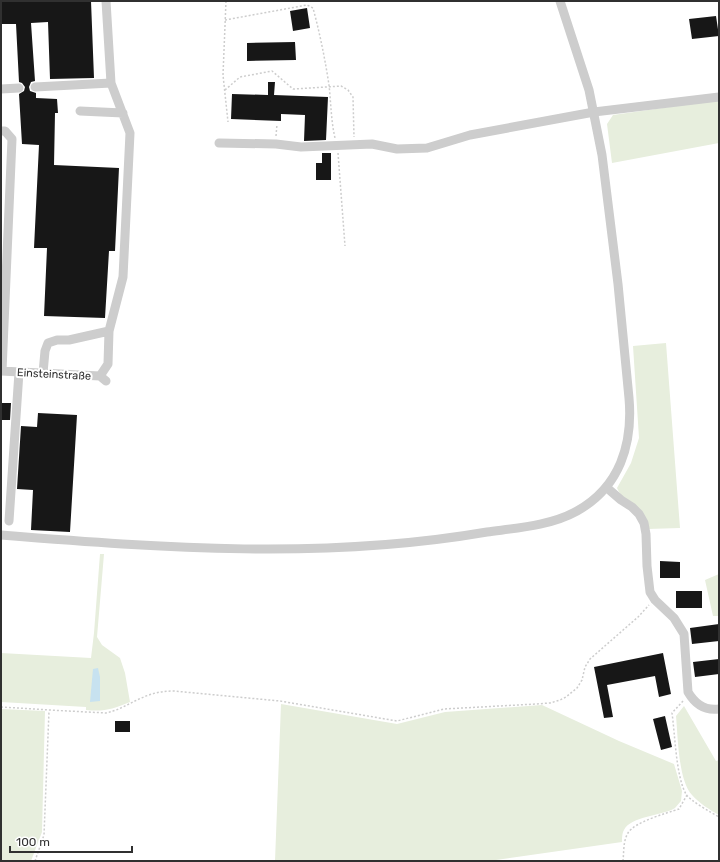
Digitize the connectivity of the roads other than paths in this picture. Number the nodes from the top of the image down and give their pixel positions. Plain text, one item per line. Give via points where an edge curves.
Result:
1 (106, 1) edge
2 (560, 1) edge
3 (111, 83) junction
4 (35, 87) dead end
5 (1, 88) edge
6 (19, 88) dead end
7 (719, 97) edge
8 (80, 111) dead end
9 (594, 112) junction
10 (123, 113) junction
11 (3, 131) edge
12 (219, 143) dead end
13 (109, 331) junction
14 (2, 371) edge
15 (19, 372) junction
16 (43, 373) junction
17 (606, 486) junction
18 (9, 521) dead end
19 (1, 535) edge
20 (719, 709) edge

1 - 3 street
2 - 9 street
3 - 4 street
3 - 10 street
5 - 6 street
7 - 9 street
8 - 10 street
9 - 12 street via 470,135 427,148 397,149 372,144 301,147
9 - 17 street via 612,233 630,414 626,451 613,478
10 - 13 street via 130,133 123,278
11 - 14 street via 12,139
13 - 16 street via 48,343
13 - 16 street, Einsteinstraße via 108,364 103,379
14 - 15 street, Einsteinstraße
15 - 16 street, Einsteinstraße
15 - 18 street
17 - 19 street via 577,511 551,521 458,537 377,545 246,550
17 - 20 street via 632,507 644,524 650,592 674,618 684,634 688,692 701,707

